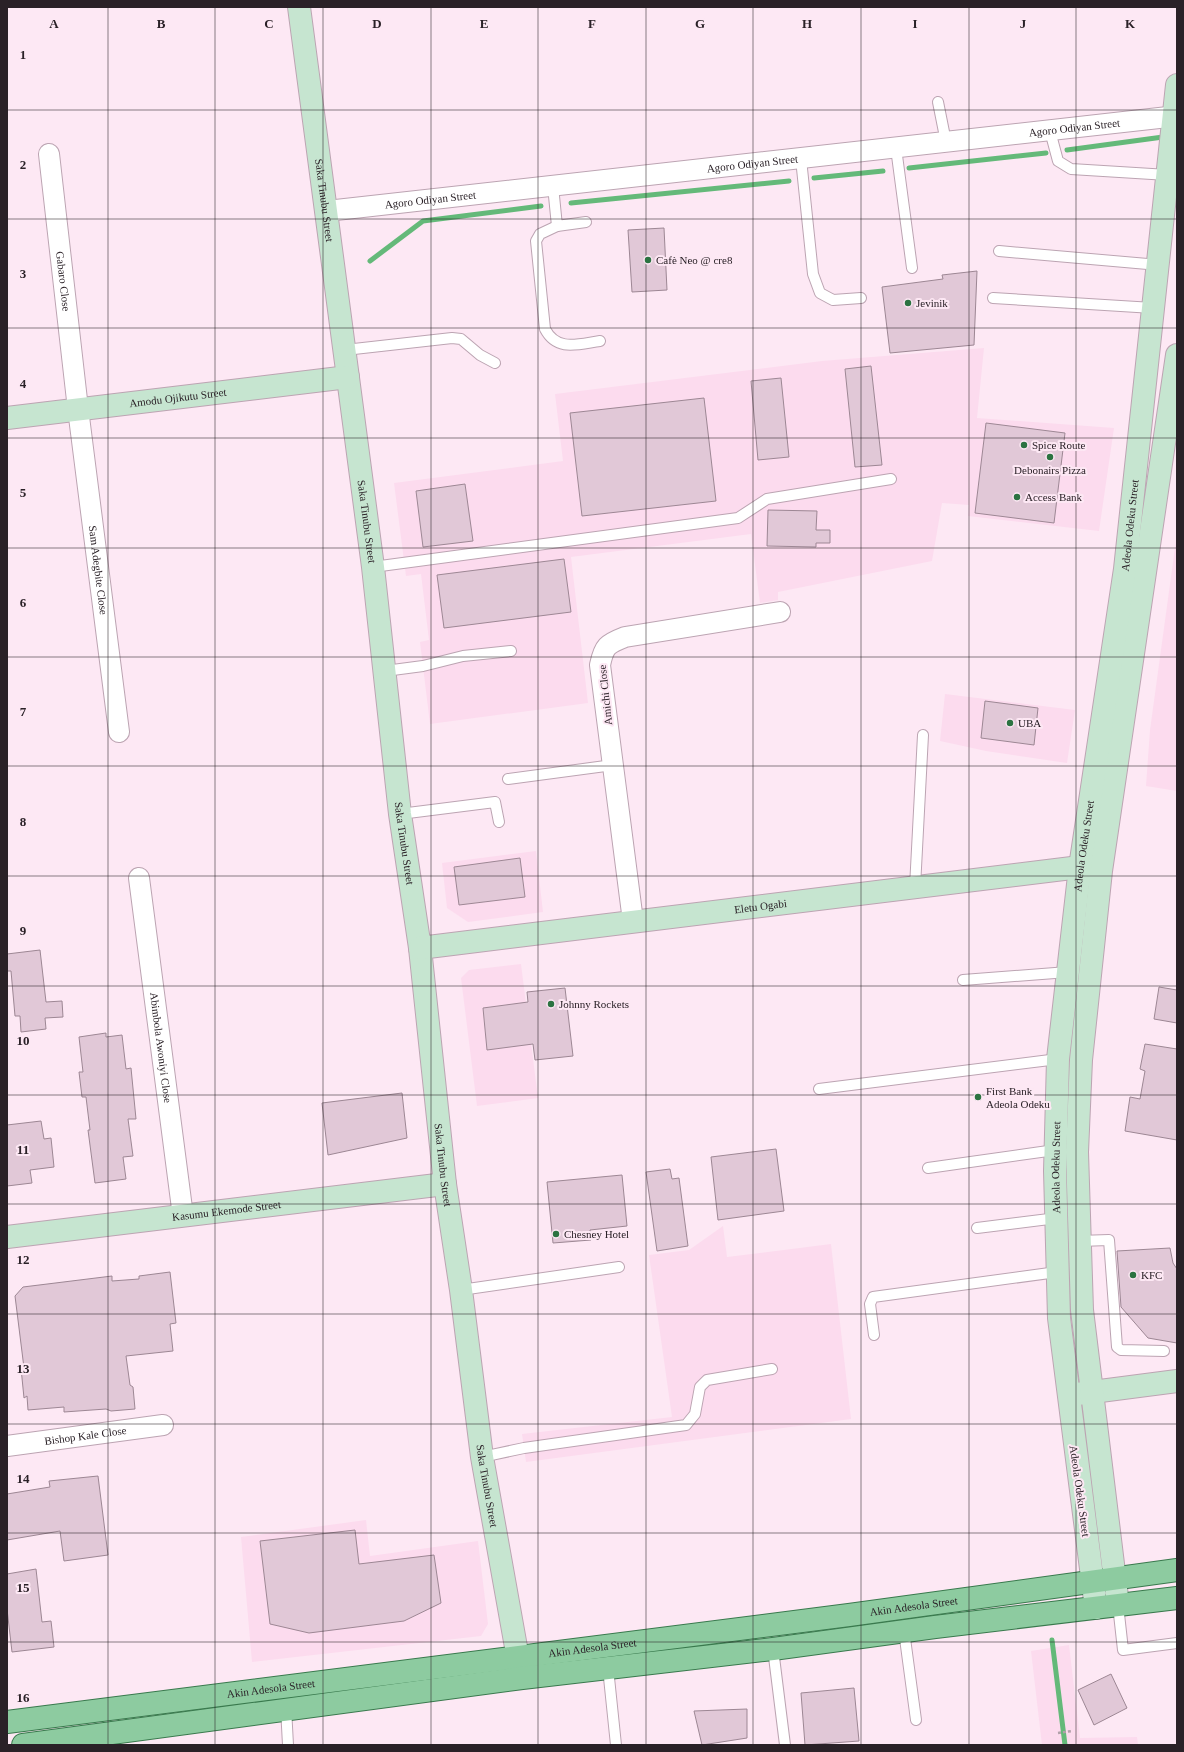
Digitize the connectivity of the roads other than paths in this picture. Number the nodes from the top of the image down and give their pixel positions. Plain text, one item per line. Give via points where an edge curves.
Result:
1 (299, 7) edge
2 (1177, 85) edge
3 (938, 102) dead end
4 (1175, 116) edge
5 (1050, 131) junction
6 (946, 142) junction
7 (896, 148) junction
8 (49, 154) dead end
9 (801, 159) junction
10 (1168, 175) junction
11 (553, 186) junction
12 (327, 211) junction
13 (586, 222) dead end
14 (557, 226) junction
15 (999, 251) dead end
16 (1159, 265) junction
17 (912, 268) dead end
18 (861, 298) dead end
19 (993, 298) dead end
20 (1153, 308) junction
21 (600, 342) dead end
22 (345, 350) junction
23 (1177, 355) edge
24 (496, 363) dead end
25 (348, 377) junction
26 (78, 409) junction
27 (7, 418) edge
28 (890, 479) dead end
29 (373, 567) junction
30 (1125, 568) junction
31 (1146, 571) junction
32 (780, 612) dead end
33 (511, 652) dead end
34 (385, 671) junction
35 (1104, 705) junction
36 (1125, 710) junction
37 (119, 732) dead end
38 (923, 735) dead end
39 (613, 765) junction
40 (508, 779) dead end
41 (400, 814) junction
42 (499, 822) dead end
43 (1080, 867) junction
44 (1101, 871) junction
45 (140, 878) dead end
46 (916, 887) junction
47 (633, 921) junction
48 (420, 948) junction
49 (1068, 972) junction
50 (963, 980) dead end
51 (1058, 1059) junction
52 (819, 1089) dead end
53 (1055, 1150) junction
54 (928, 1168) dead end
55 (445, 1184) junction
56 (183, 1216) junction
57 (1057, 1218) junction
58 (977, 1228) dead end
59 (7, 1237) edge
60 (1079, 1241) junction
61 (619, 1268) dead end
62 (1056, 1272) junction
63 (461, 1290) junction
64 (874, 1335) dead end
65 (1164, 1351) dead end
66 (772, 1369) dead end
67 (1177, 1381) edge
68 (1092, 1393) junction
69 (1068, 1396) junction
70 (163, 1425) dead end
71 (7, 1446) edge
72 (482, 1457) junction
73 (1177, 1570) edge
74 (1115, 1578) junction
75 (1092, 1581) junction
76 (1177, 1598) edge
77 (1118, 1605) junction
78 (1096, 1608) junction
79 (904, 1631) junction
80 (1177, 1643) edge
81 (773, 1649) junction
82 (519, 1656) junction
83 (608, 1668) junction
84 (522, 1678) junction
85 (286, 1708) junction
86 (916, 1720) dead end
87 (7, 1722) edge
88 (23, 1745) edge
89 (288, 1745) edge
90 (616, 1745) edge
91 (785, 1745) edge

1 - 12 street, Saka Tinubu Street
2 - 4 street, Adeola Odeku Street
3 - 6 lane
4 - 5 street, Agoro Odiyan Street
4 - 10 street, Adeola Odeku Street
5 - 6 street, Agoro Odiyan Street
5 - 10 lane via 1058,161 1071,169
6 - 7 street, Agoro Odiyan Street
7 - 9 street, Agoro Odiyan Street
7 - 17 lane
8 - 26 street, Gabaro Close
9 - 11 street, Agoro Odiyan Street
9 - 18 lane via 813,274 820,293 833,300
10 - 16 street, Adeola Odeku Street
11 - 12 street, Agoro Odiyan Street
11 - 14 lane
12 - 22 street, Saka Tinubu Street
13 - 14 lane
14 - 21 lane via 540,234 536,241 545,329 556,343 568,345
15 - 16 lane
16 - 20 street, Adeola Odeku Street
19 - 20 lane
20 - 30 street, Adeola Odeku Street
22 - 24 lane via 452,338 461,339
22 - 25 street, Saka Tinubu Street
23 - 31 street, Adeola Odeku Street
25 - 26 street, Amodu Ojikutu Street
25 - 29 street, Saka Tinubu Street
26 - 27 street, Amodu Ojikutu Street
26 - 37 street, Sam Adegbite Close
28 - 29 lane via 767,499 738,518
29 - 34 street, Saka Tinubu Street
30 - 31 lane
30 - 35 street, Adeola Odeku Street
31 - 36 street, Adeola Odeku Street
32 - 39 street, Amichi Close via 625,637 610,643 603,650 600,665
33 - 34 lane via 463,656 423,666
34 - 41 street, Saka Tinubu Street
35 - 36 lane
35 - 43 street, Adeola Odeku Street
36 - 44 street, Adeola Odeku Street
38 - 46 lane
39 - 40 lane
39 - 47 street, Amichi Close
41 - 42 lane via 495,802
41 - 48 street, Saka Tinubu Street
43 - 44 street, Eletu Ogabi
43 - 46 street, Eletu Ogabi
43 - 49 street, Adeola Odeku Street
44 - 60 street, Adeola Odeku Street via 1081,1060 1077,1152
45 - 56 street, Abimbola Awoniyi Close
46 - 47 street, Eletu Ogabi
47 - 48 street, Eletu Ogabi
48 - 55 street, Saka Tinubu Street
49 - 50 lane
49 - 51 street, Adeola Odeku Street
51 - 52 lane
51 - 53 street, Adeola Odeku Street
53 - 54 lane
53 - 57 street, Adeola Odeku Street
55 - 56 street, Kasumu Ekemode Street
55 - 63 street, Saka Tinubu Street
56 - 59 street, Kasumu Ekemode Street
57 - 58 lane
57 - 62 street, Adeola Odeku Street
60 - 65 lane via 1109,1240 1117,1347 1121,1350
60 - 68 street, Adeola Odeku Street via 1082,1310
61 - 63 lane
62 - 64 lane via 873,1297 870,1304
62 - 69 street, Adeola Odeku Street
63 - 72 street, Saka Tinubu Street
66 - 72 lane via 707,1380 700,1387 695,1414 686,1425 524,1448
67 - 68 street
68 - 69 street
68 - 74 street, Adeola Odeku Street
69 - 75 street, Adeola Odeku Street
70 - 71 street, Bishop Kale Close
72 - 82 street, Saka Tinubu Street
73 - 74 main road, Akin Adesola Street
74 - 75 main road, Akin Adesola Street
74 - 77 street, Adeola Odeku Street
75 - 78 street, Adeola Odeku Street
75 - 82 main road, Akin Adesola Street via 849,1615
76 - 77 main road, Akin Adesola Street
77 - 78 main road, Akin Adesola Street
77 - 80 lane via 1123,1650
78 - 79 main road, Akin Adesola Street
79 - 81 main road, Akin Adesola Street
79 - 86 lane
81 - 83 main road, Akin Adesola Street
81 - 91 lane
82 - 84 street, Saka Tinubu Street
82 - 87 main road, Akin Adesola Street
83 - 84 main road, Akin Adesola Street
83 - 90 lane
84 - 85 main road, Akin Adesola Street
85 - 88 main road, Akin Adesola Street
85 - 89 lane

